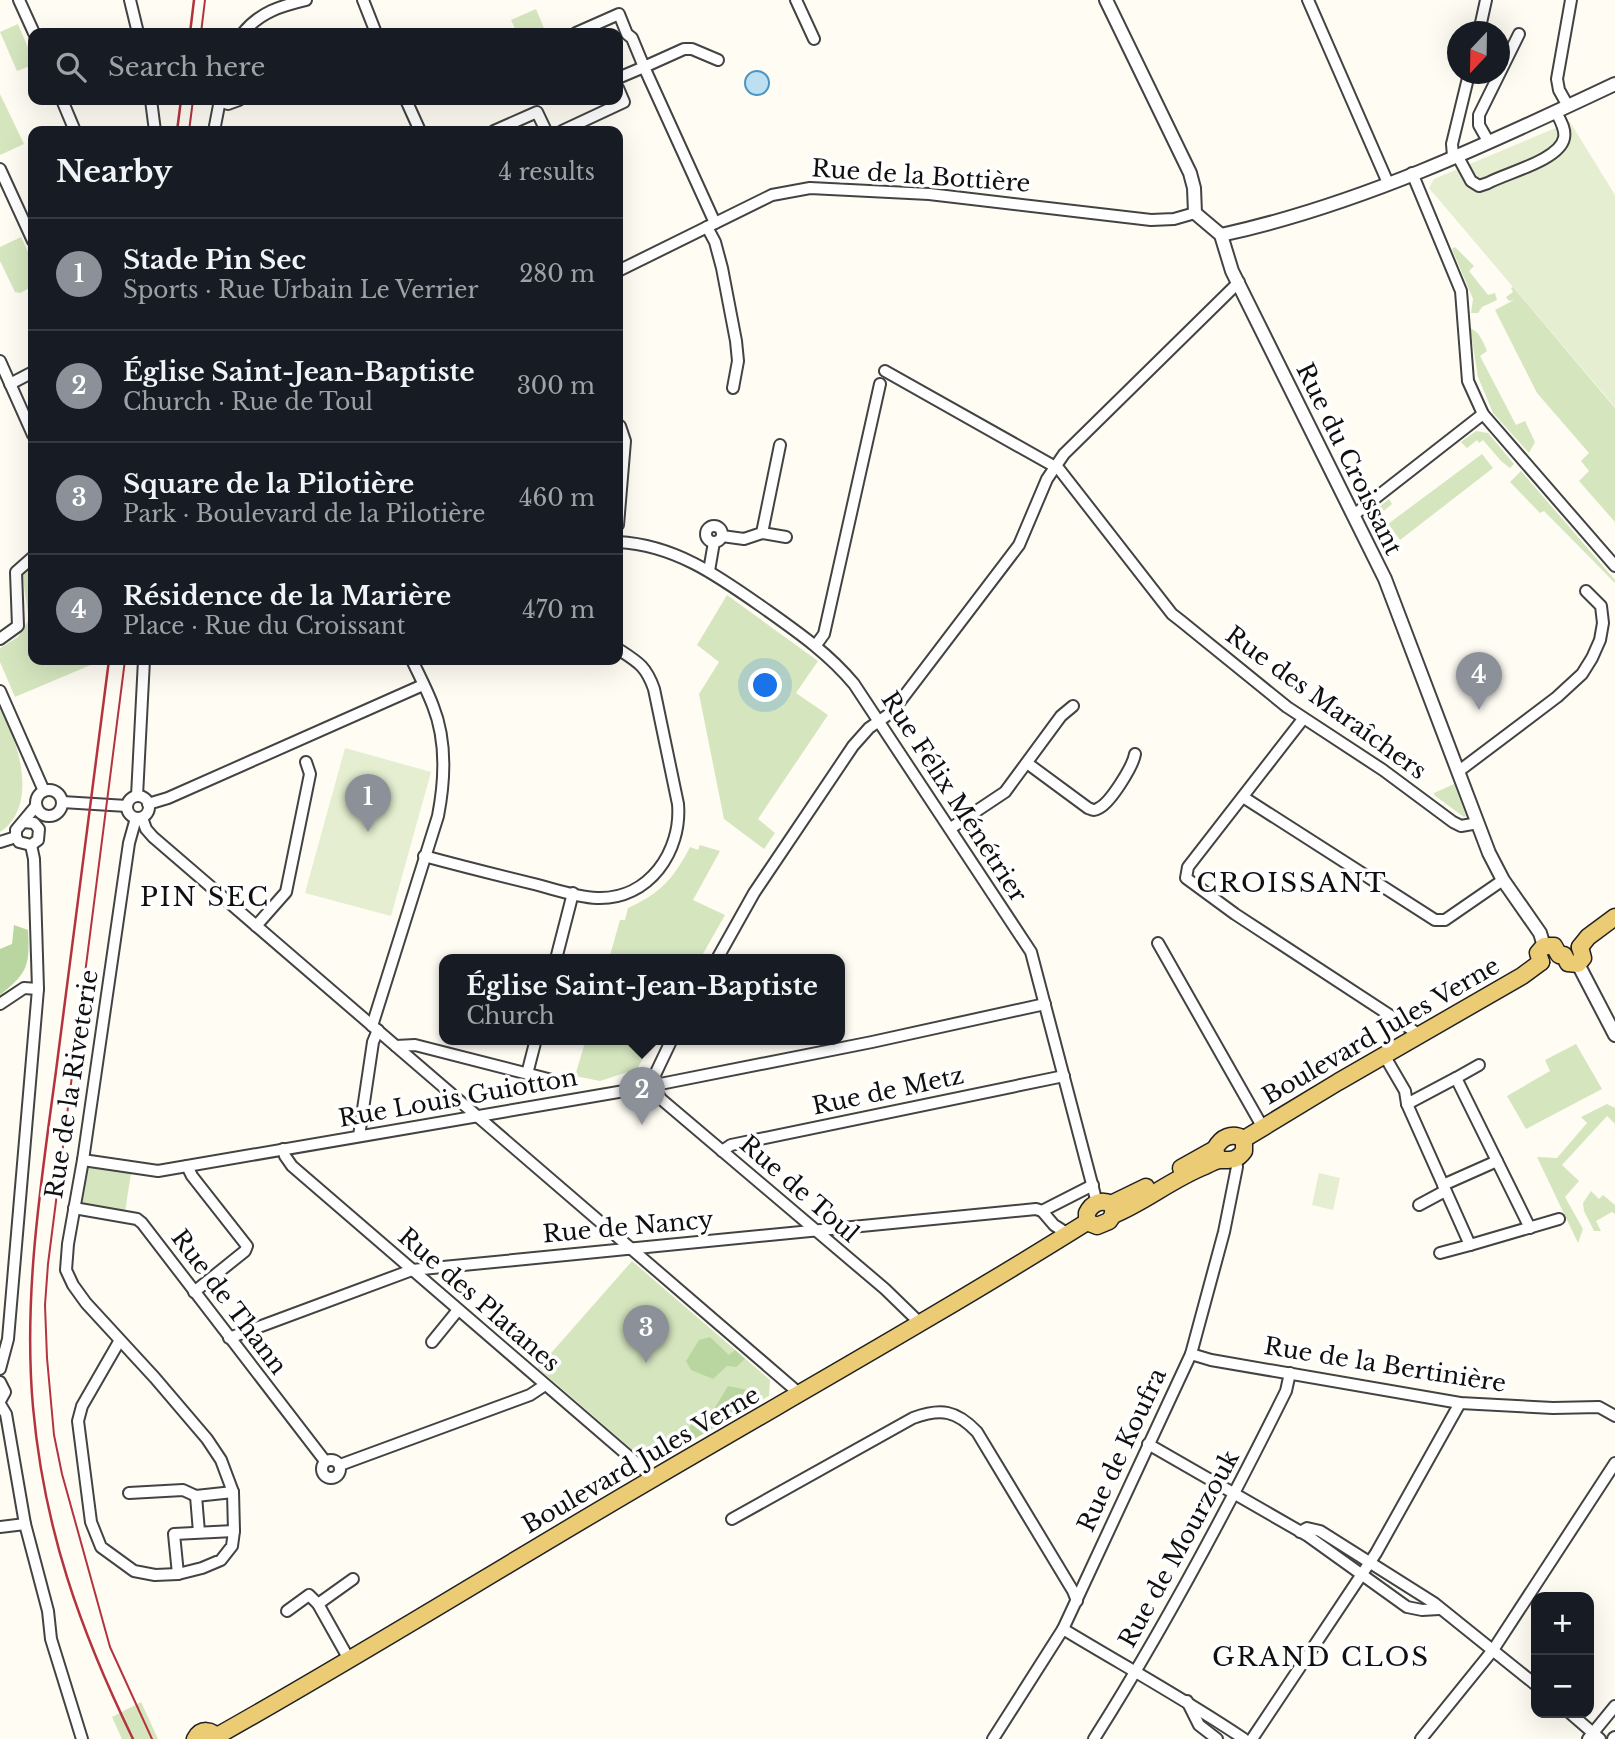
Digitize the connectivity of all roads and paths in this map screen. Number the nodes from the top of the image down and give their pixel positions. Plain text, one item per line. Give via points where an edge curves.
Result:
1 (19, 0) edge
2 (130, 0) edge
3 (306, 0) edge
4 (363, 0) edge
5 (796, 0) edge
6 (1106, 0) edge
7 (1308, 0) edge
8 (1486, 0) edge
9 (1571, 0) edge
10 (1481, 21) edge
11 (32, 28) edge
12 (137, 28) edge
13 (248, 28) edge
14 (374, 28) edge
15 (587, 28) edge
16 (621, 28) edge
17 (1519, 34) dead end
18 (623, 36) edge
19 (814, 39) dead end
20 (718, 60) dead end
21 (644, 67) junction
22 (623, 76) edge
23 (1467, 84) edge
24 (1615, 84) edge
25 (64, 105) edge
26 (152, 105) edge
27 (219, 105) edge
28 (408, 105) edge
29 (618, 105) edge
30 (1562, 109) junction
31 (73, 126) edge
32 (154, 126) edge
33 (215, 126) edge
34 (418, 126) edge
35 (505, 126) edge
36 (544, 126) edge
37 (573, 126) edge
38 (1488, 141) junction
39 (1455, 155) junction
40 (1412, 173) junction
41 (1, 175) edge
42 (1388, 183) junction
43 (1195, 213) junction
44 (711, 225) junction
45 (28, 231) edge
46 (1221, 235) junction
47 (623, 269) edge
48 (1239, 282) junction
49 (0, 361) edge
50 (885, 371) dead end
51 (28, 375) edge
52 (10, 384) junction
53 (880, 384) dead end
54 (733, 388) dead end
55 (1483, 414) junction
56 (28, 425) edge
57 (623, 435) edge
58 (780, 445) dead end
59 (623, 465) edge
60 (1055, 466) junction
61 (1355, 514) junction
62 (762, 533) junction
63 (786, 537) dead end
64 (623, 542) edge
65 (28, 561) edge
66 (1615, 566) edge
67 (709, 571) junction
68 (1586, 591) dead end
69 (0, 639) edge
70 (816, 645) junction
71 (623, 652) edge
72 (144, 665) edge
73 (414, 665) edge
74 (423, 685) junction
75 (0, 691) edge
76 (1073, 706) dead end
77 (1303, 719) junction
78 (880, 722) junction
79 (1135, 754) dead end
80 (306, 762) dead end
81 (1027, 763) junction
82 (1459, 771) junction
83 (44, 790) junction
84 (137, 796) junction
85 (1243, 797) junction
86 (62, 802) junction
87 (148, 804) junction
88 (36, 806) junction
89 (127, 806) junction
90 (51, 816) junction
91 (139, 818) junction
92 (23, 822) junction
93 (1478, 823) junction
94 (951, 828) junction
95 (40, 832) junction
96 (16, 837) junction
97 (0, 842) edge
98 (31, 845) junction
99 (424, 856) junction
100 (1503, 880) junction
101 (573, 893) junction
102 (1615, 917) edge
103 (256, 926) junction
104 (1158, 943) dead end
105 (557, 954) edge
106 (720, 954) edge
107 (1542, 954) junction
108 (1567, 958) junction
109 (38, 989) junction
110 (0, 1004) edge
111 (1045, 1004) junction
112 (375, 1028) junction
113 (1420, 1035) junction
114 (1615, 1035) edge
115 (534, 1045) edge
116 (669, 1045) edge
117 (397, 1046) junction
118 (1384, 1055) junction
119 (1479, 1065) dead end
120 (527, 1074) junction
121 (1065, 1076) junction
122 (1455, 1078) junction
123 (551, 1080) dead end
124 (652, 1085) junction
125 (1407, 1104) junction
126 (478, 1116) junction
127 (1262, 1126) junction
128 (359, 1136) junction
129 (1244, 1139) junction
130 (283, 1149) junction
131 (722, 1151) junction
132 (1224, 1156) junction
133 (83, 1160) junction
134 (1497, 1161) junction
135 (187, 1166) junction
136 (1093, 1185) junction
137 (1444, 1188) junction
138 (1419, 1205) dead end
139 (1107, 1207) junction
140 (74, 1208) junction
141 (1042, 1211) junction
142 (1559, 1219) dead end
143 (1530, 1228) junction
144 (814, 1231) junction
145 (1068, 1234) junction
146 (1470, 1245) junction
147 (628, 1248) junction
148 (1440, 1253) dead end
149 (412, 1270) junction
150 (194, 1292) junction
151 (458, 1310) junction
152 (921, 1324) junction
153 (229, 1338) junction
154 (120, 1340) junction
155 (432, 1342) dead end
156 (1191, 1354) junction
157 (0, 1369) edge
158 (1290, 1373) junction
159 (0, 1382) edge
160 (545, 1385) junction
161 (800, 1394) junction
162 (0, 1403) edge
163 (1460, 1403) junction
164 (1615, 1416) edge
165 (1148, 1444) junction
166 (325, 1461) junction
167 (1615, 1463) edge
168 (340, 1465) junction
169 (654, 1478) junction
170 (233, 1492) junction
171 (129, 1493) dead end
172 (1235, 1494) junction
173 (196, 1496) junction
174 (732, 1519) dead end
175 (25, 1524) junction
176 (0, 1527) edge
177 (234, 1531) junction
178 (200, 1532) junction
179 (1300, 1532) junction
180 (1370, 1563) junction
181 (178, 1574) junction
182 (1363, 1574) junction
183 (353, 1579) dead end
184 (1076, 1601) junction
185 (318, 1604) junction
186 (1439, 1609) junction
187 (287, 1611) dead end
188 (1063, 1629) junction
189 (1493, 1650) junction
190 (349, 1661) junction
191 (1136, 1673) junction
192 (1531, 1681) edge
193 (1191, 1703) junction
194 (1615, 1706) edge
195 (1575, 1718) edge
196 (1594, 1737) edge
197 (217, 1738) edge
198 (82, 1739) edge
199 (195, 1739) edge
200 (993, 1739) edge
201 (1094, 1739) edge
202 (1217, 1739) edge
203 (1244, 1739) edge
204 (1252, 1739) edge
205 (1421, 1739) edge

1 - 11 street
2 - 12 street
3 - 13 street via 264,13
4 - 14 street
5 - 19 street
6 - 43 street via 1190,173
7 - 42 street
8 - 10 street
9 - 30 street via 1557,79
15 - 16 street via 619,14
17 - 38 street via 1479,115
18 - 21 street via 632,38
20 - 21 street via 684,49
21 - 22 street
21 - 44 street
23 - 39 street via 1452,144
24 - 30 street
25 - 31 street
26 - 32 street
27 - 33 street
28 - 34 street
29 - 37 street
30 - 38 street
30 - 39 street via 1564,141 1558,149 1488,183 1479,186 1471,181
35 - 36 street via 537,112
38 - 39 street
39 - 40 street
40 - 42 street
40 - 55 street via 1461,291 1468,381
41 - 45 street
42 - 46 street via 1311,212
43 - 44 street, Rue de la Bottière via 1151,220 929,194 810,188 772,195
43 - 46 street
44 - 47 street, Rue de la Bottière
44 - 54 street via 736,341
46 - 48 street, Rue du Croissant
48 - 60 street
48 - 61 street, Rue du Croissant
49 - 52 street
50 - 60 street
51 - 52 street
52 - 56 street
53 - 70 street via 824,634
55 - 61 street
55 - 66 street
57 - 59 street
58 - 62 street
60 - 77 street, Rue des Maraîchers via 1172,614
60 - 78 street via 1019,545
61 - 82 street, Rue du Croissant
62 - 63 street
62 - 67 street via 744,539 718,539
64 - 67 street, Rue Félix Ménétrier via 666,551
65 - 69 street via 16,572 18,626
67 - 70 street, Rue Félix Ménétrier
68 - 82 street via 1601,606 1603,623 1592,659 1557,697
70 - 78 street, Rue Félix Ménétrier via 854,684
71 - 101 street via 644,667 654,689 678,804 677,835 667,860 633,890 598,898
72 - 84 street
73 - 74 street
74 - 87 street
74 - 99 street via 434,708 444,764 438,816
75 - 83 street
76 - 81 street
77 - 85 street
77 - 93 street, Rue des Maraîchers via 1453,822 1461,826
78 - 94 street, Rue Félix Ménétrier
78 - 106 street via 853,746 754,893
79 - 81 street via 1132,766 1103,805 1093,810
80 - 103 street via 310,774 286,892
81 - 94 street via 1005,792
82 - 93 street, Rue du Croissant
83 - 86 street via 56,791
83 - 88 street
84 - 87 street
84 - 89 street
85 - 100 street via 1435,920 1446,920
85 - 113 street via 1188,867 1185,874 1190,883
86 - 89 street
86 - 90 street
87 - 91 street via 147,813
88 - 90 street via 40,813
88 - 92 street
89 - 91 street via 129,814
90 - 95 street
91 - 103 street via 153,837
91 - 133 street, Rue de la Riveterie via 126,859
92 - 95 street via 34,823
92 - 96 street
93 - 100 street, Rue du Croissant
94 - 111 street, Rue Félix Ménétrier via 1031,952
95 - 98 street
96 - 97 street
96 - 98 street
98 - 109 street
99 - 101 street
99 - 112 street
100 - 107 street, Rue du Croissant via 1540,933
101 - 105 street
102 - 108 main road via 1580,947 1583,958
103 - 112 street
104 - 127 street
107 - 108 main road, Boulevard Jules Verne via 1547,965
107 - 113 main road, Boulevard Jules Verne via 1533,969
108 - 114 street
109 - 110 street via 24,988
109 - 157 street via 8,1339
111 - 121 street, Rue Félix Ménétrier
111 - 124 street, Rue Louis Guiotton
112 - 117 street
112 - 128 street
113 - 118 main road, Boulevard Jules Verne
115 - 120 street
116 - 124 street
117 - 120 street via 415,1045
117 - 126 street
118 - 125 street via 1405,1091
118 - 127 main road, Boulevard Jules Verne
119 - 122 street
120 - 123 street
121 - 131 street, Rue de Metz via 731,1145
121 - 136 street, Rue Félix Ménétrier
122 - 125 street
122 - 134 street
124 - 126 street, Rue Louis Guiotton
124 - 131 street, Rue de Toul via 661,1099
125 - 137 street
126 - 128 street, Rue Louis Guiotton
126 - 147 street
127 - 129 main road, Boulevard Jules Verne
128 - 130 street, Rue Louis Guiotton
129 - 132 main road via 1244,1151
129 - 132 main road via 1228,1136 1221,1141
130 - 135 street, Rue Louis Guiotton
130 - 149 street, Rue des Platanes via 292,1166
131 - 144 street, Rue de Toul
132 - 139 main road
132 - 156 street, Rue de Koufra via 1237,1167
133 - 135 street, Rue Louis Guiotton via 158,1171
133 - 140 street, Rue de la Riveterie
134 - 137 street
134 - 143 street
135 - 150 street via 247,1246
136 - 139 street, Rue Félix Ménétrier
136 - 141 street, Rue de Nancy
137 - 138 street
137 - 146 street
139 - 145 main road, Boulevard Jules Verne via 1109,1222 1087,1222
140 - 150 street, Rue de Thann via 137,1219
140 - 154 street, Rue de la Riveterie via 66,1270 86,1303
141 - 144 street, Rue de Nancy
141 - 145 street
142 - 143 street
143 - 146 street
144 - 147 street, Rue de Nancy
144 - 152 street, Rue de Toul
145 - 152 main road, Boulevard Jules Verne
146 - 148 street
147 - 149 street, Rue de Nancy
147 - 161 street
149 - 151 street, Rue des Platanes
149 - 153 street, Rue de Nancy
150 - 153 street, Rue de Thann
151 - 155 street
151 - 160 street, Rue des Platanes
152 - 161 main road, Boulevard Jules Verne
153 - 166 street, Rue de Thann
154 - 170 street, Rue de la Riveterie via 207,1439
154 - 181 street via 78,1421 91,1522 102,1547 134,1571
156 - 158 street, Rue de la Bertinière
156 - 165 street, Rue de Koufra
158 - 163 street, Rue de la Bertinière
158 - 172 street, Rue de Mourzouk via 1286,1391
159 - 162 street via 5,1392
160 - 168 street via 530,1395
160 - 169 street, Rue des Platanes
161 - 169 main road, Boulevard Jules Verne
162 - 175 street via 6,1414
163 - 164 street, Rue de la Bertinière via 1599,1407
163 - 180 street
165 - 172 street
165 - 184 street, Rue de Koufra
166 - 168 street
166 - 168 street via 322,1472 328,1478 337,1476
167 - 189 street
169 - 190 main road, Boulevard Jules Verne
170 - 173 street
170 - 177 street, Rue de la Riveterie
171 - 173 street via 183,1490
172 - 179 street
172 - 191 street, Rue de Mourzouk
173 - 178 street
174 - 184 street via 913,1418 927,1413 954,1414 977,1432
175 - 176 street
175 - 198 street via 51,1639
177 - 178 street
177 - 181 street, Rue de la Riveterie via 232,1546 221,1560
178 - 181 street via 174,1534
179 - 180 street via 1307,1528 1320,1531
179 - 182 street
180 - 182 street
180 - 186 street
182 - 186 street via 1411,1609
182 - 204 street
183 - 185 street
184 - 188 street, Rue de Koufra
185 - 187 street via 309,1595
185 - 190 street
186 - 189 street
188 - 191 street
188 - 200 street, Rue de Koufra
189 - 192 street
189 - 205 street
190 - 197 main road, Boulevard Jules Verne
191 - 193 street
191 - 201 street, Rue de Mourzouk
193 - 202 street via 1199,1725
193 - 203 street
194 - 196 street
195 - 196 street
197 - 199 main road via 206,1731

